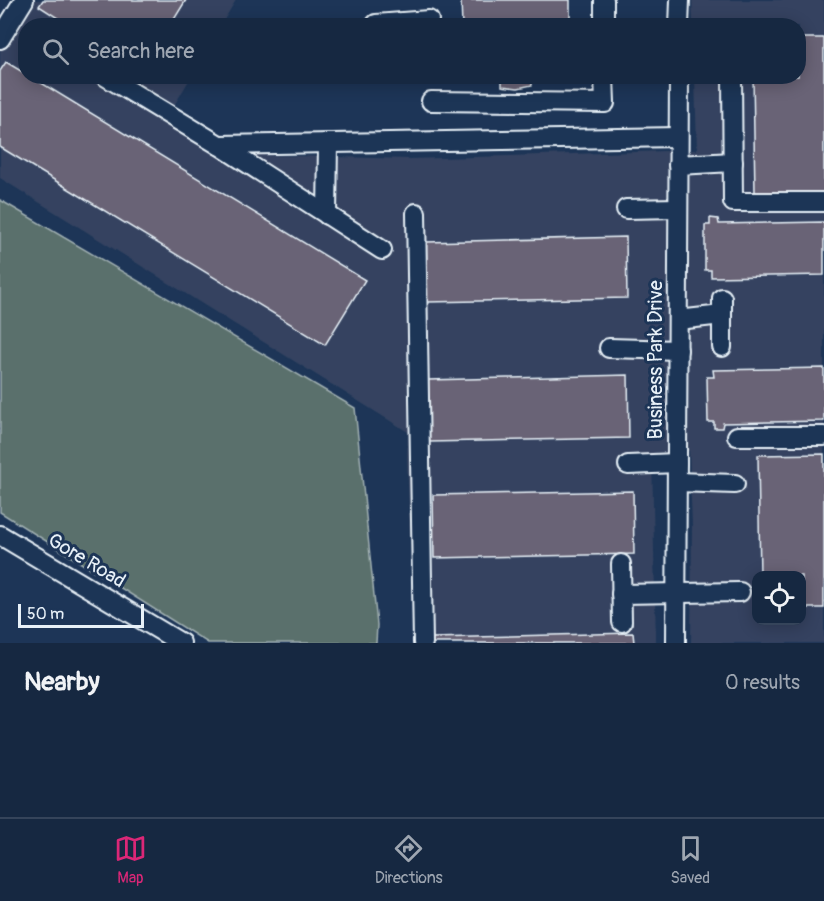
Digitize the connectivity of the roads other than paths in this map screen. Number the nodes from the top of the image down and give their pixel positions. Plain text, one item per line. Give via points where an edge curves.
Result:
1 (24, 0) edge
2 (604, 0) edge
3 (680, 0) edge
4 (604, 18) edge
5 (679, 18) edge
6 (8, 29) edge
7 (118, 84) edge
8 (604, 84) edge
9 (679, 84) edge
10 (732, 84) edge
11 (431, 101) dead end
12 (678, 136) junction
13 (328, 143) junction
14 (219, 145) junction
15 (733, 162) junction
16 (678, 165) junction
17 (824, 202) edge
18 (677, 208) junction
19 (626, 209) dead end
20 (416, 213) dead end
21 (327, 215) junction
22 (382, 250) dead end
23 (678, 320) junction
24 (609, 348) dead end
25 (722, 348) dead end
26 (678, 350) junction
27 (736, 436) dead end
28 (824, 436) edge
29 (677, 463) junction
30 (628, 465) dead end
31 (677, 482) junction
32 (735, 484) dead end
33 (0, 535) edge
34 (621, 564) dead end
35 (676, 592) junction
36 (740, 592) dead end
37 (621, 594) junction
38 (622, 622) dead end
39 (181, 643) edge
40 (423, 643) edge
41 (675, 643) edge

1 - 6 street
2 - 4 street
3 - 5 street
7 - 14 street
8 - 11 street via 605,103
9 - 12 street, Business Park Drive
10 - 15 street
12 - 13 street
12 - 16 street, Business Park Drive
13 - 14 street
13 - 21 street
14 - 21 street
15 - 16 street
15 - 17 street via 733,202
16 - 18 street, Business Park Drive
18 - 19 street
18 - 23 street, Business Park Drive
20 - 40 street
21 - 22 street
23 - 25 street via 722,306
23 - 26 street, Business Park Drive
24 - 26 street
26 - 29 street, Business Park Drive
27 - 28 street
29 - 30 street
29 - 31 street, Business Park Drive
31 - 32 street
31 - 35 street, Business Park Drive
33 - 39 street, Gore Road
34 - 37 street
35 - 36 street
35 - 37 street
35 - 41 street, Business Park Drive
37 - 38 street

